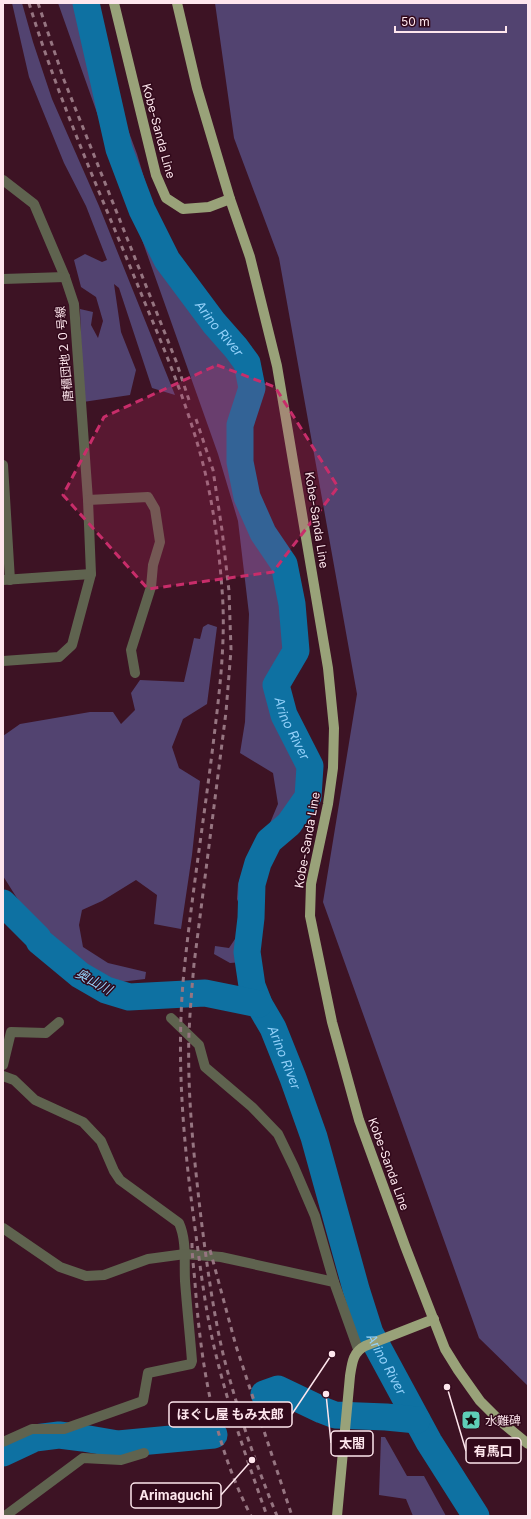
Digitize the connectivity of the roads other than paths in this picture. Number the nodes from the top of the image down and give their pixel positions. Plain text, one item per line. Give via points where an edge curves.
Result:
1 (114, 3) edge
2 (177, 3) edge
3 (3, 180) edge
4 (230, 199) junction
5 (65, 277) junction
6 (3, 279) edge
7 (3, 465) edge
8 (88, 500) junction
9 (91, 574) junction
10 (7, 580) edge
11 (3, 661) edge
12 (135, 673) dead end
13 (171, 1018) dead end
14 (59, 1022) dead end
15 (3, 1065) edge
16 (3, 1076) edge
17 (3, 1228) edge
18 (184, 1254) junction
19 (334, 1282) junction
20 (434, 1319) junction
21 (362, 1348) junction
22 (3, 1442) edge
23 (528, 1444) edge
24 (144, 1453) dead end
25 (5, 1516) edge
26 (337, 1516) edge

1 - 4 main road, Kobe-Sanda Line via 156,175 166,198 183,209 209,207
2 - 4 main road, Kobe-Sanda Line via 197,88
3 - 5 street, 唐櫃団地２０号線 via 34,204
4 - 20 main road, Kobe-Sanda Line via 250,257 277,366 328,668 334,728 333,768 311,884 310,916 332,1022 359,1120
5 - 6 street
5 - 8 street, 唐櫃団地２０号線 via 74,304
7 - 10 street
8 - 9 street, 唐櫃団地２０号線
8 - 12 street via 148,497 154,509 160,542 153,565 152,587 131,650
9 - 10 street
9 - 11 street, 唐櫃団地２０号線 via 72,645 59,656
13 - 19 street via 199,1044 204,1067 252,1107 278,1134 314,1216
14 - 15 street via 46,1033 11,1032
16 - 18 street via 14,1080 35,1100 83,1122 101,1140 120,1180 179,1223
17 - 18 street via 60,1268 86,1276 104,1275 148,1259
18 - 19 street via 221,1257
18 - 22 street via 191,1364 148,1373 143,1401 64,1429 32,1429
19 - 21 street
20 - 21 main road
20 - 23 main road, Kobe-Sanda Line via 445,1349 477,1397 500,1422
21 - 26 main road via 351,1365
24 - 25 street via 121,1460 83,1458

